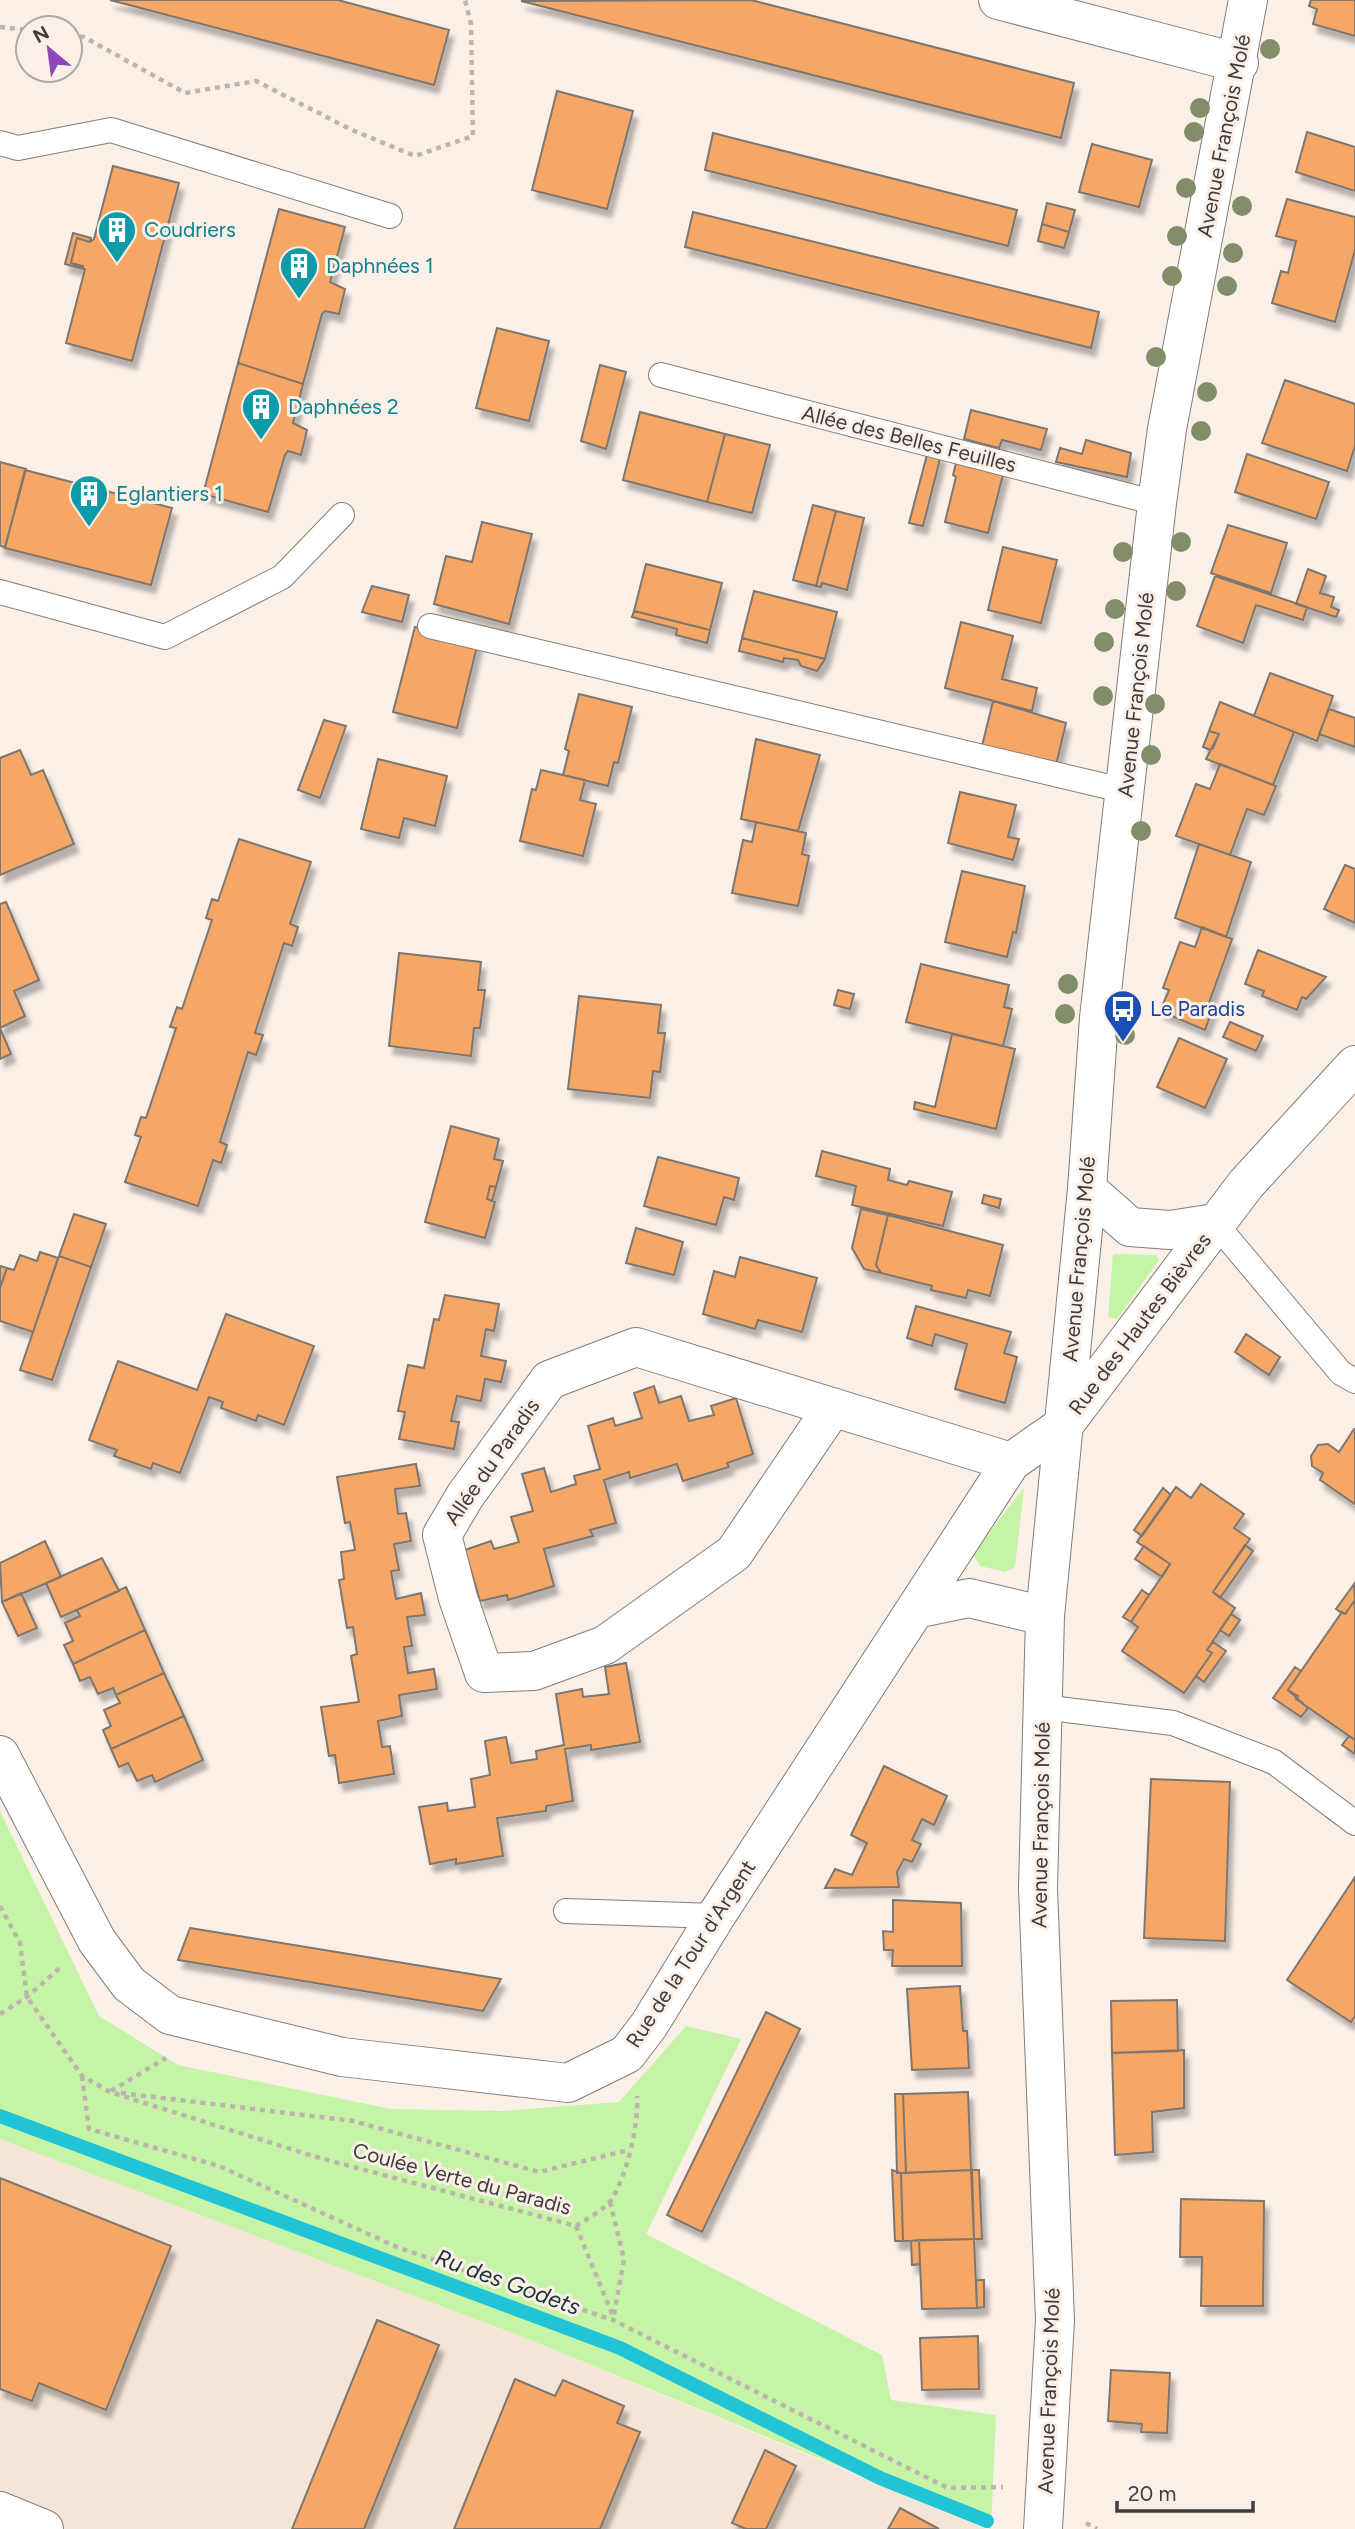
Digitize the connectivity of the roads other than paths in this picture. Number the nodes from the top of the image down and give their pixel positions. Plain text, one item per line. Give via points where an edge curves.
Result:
1 (998, 0) edge
2 (1248, 0) edge
3 (1238, 63) junction
4 (0, 143) edge
5 (390, 216) dead end
6 (661, 375) dead end
7 (1157, 503) junction
8 (342, 515) dead end
9 (0, 592) edge
10 (430, 626) dead end
11 (1126, 791) junction
12 (1355, 1065) edge
13 (1087, 1189) junction
14 (1215, 1223) junction
15 (1355, 1381) edge
16 (833, 1407) junction
17 (1065, 1426) junction
18 (1012, 1462) junction
19 (916, 1609) junction
20 (1045, 1616) junction
21 (1042, 1707) junction
22 (0, 1755) edge
23 (1355, 1823) edge
24 (566, 1910) dead end
25 (716, 1916) junction
26 (0, 2511) edge
27 (1044, 2512) edge
28 (44, 2529) edge

1 - 3 street
2 - 3 street, Avenue François Molé
3 - 7 street, Avenue François Molé via 1167,429
4 - 5 lane via 18,148 111,130
6 - 7 lane, Allée des Belles Feuilles
7 - 11 street, Avenue François Molé
8 - 9 lane via 282,577 166,638
10 - 11 lane
11 - 13 street, Avenue François Molé via 1099,1018
12 - 14 street, Rue des Hautes Bièvres
13 - 14 street, Rue des Hautes Bièvres via 1130,1227 1170,1230
13 - 17 street, Avenue François Molé
14 - 15 lane via 1341,1373
14 - 17 street, Rue des Hautes Bièvres
16 - 16 street, Allée du Paradis via 734,1553 606,1645 534,1671 484,1672 457,1598 442,1535 549,1380 636,1347
16 - 18 street, Allée du Paradis
17 - 18 street, Rue de la Tour d'Argent
17 - 20 street, Avenue François Molé
18 - 19 street, Rue de la Tour d'Argent
19 - 20 street via 969,1598
19 - 25 street, Rue de la Tour d'Argent
20 - 21 street, Avenue François Molé
21 - 23 lane via 1173,1723 1273,1762
21 - 27 street, Avenue François Molé via 1038,1888 1055,2320
22 - 25 street, Rue de la Tour d'Argent via 97,1941 129,1984 170,2015 342,2057 568,2084 627,2054
24 - 25 lane
26 - 28 street

